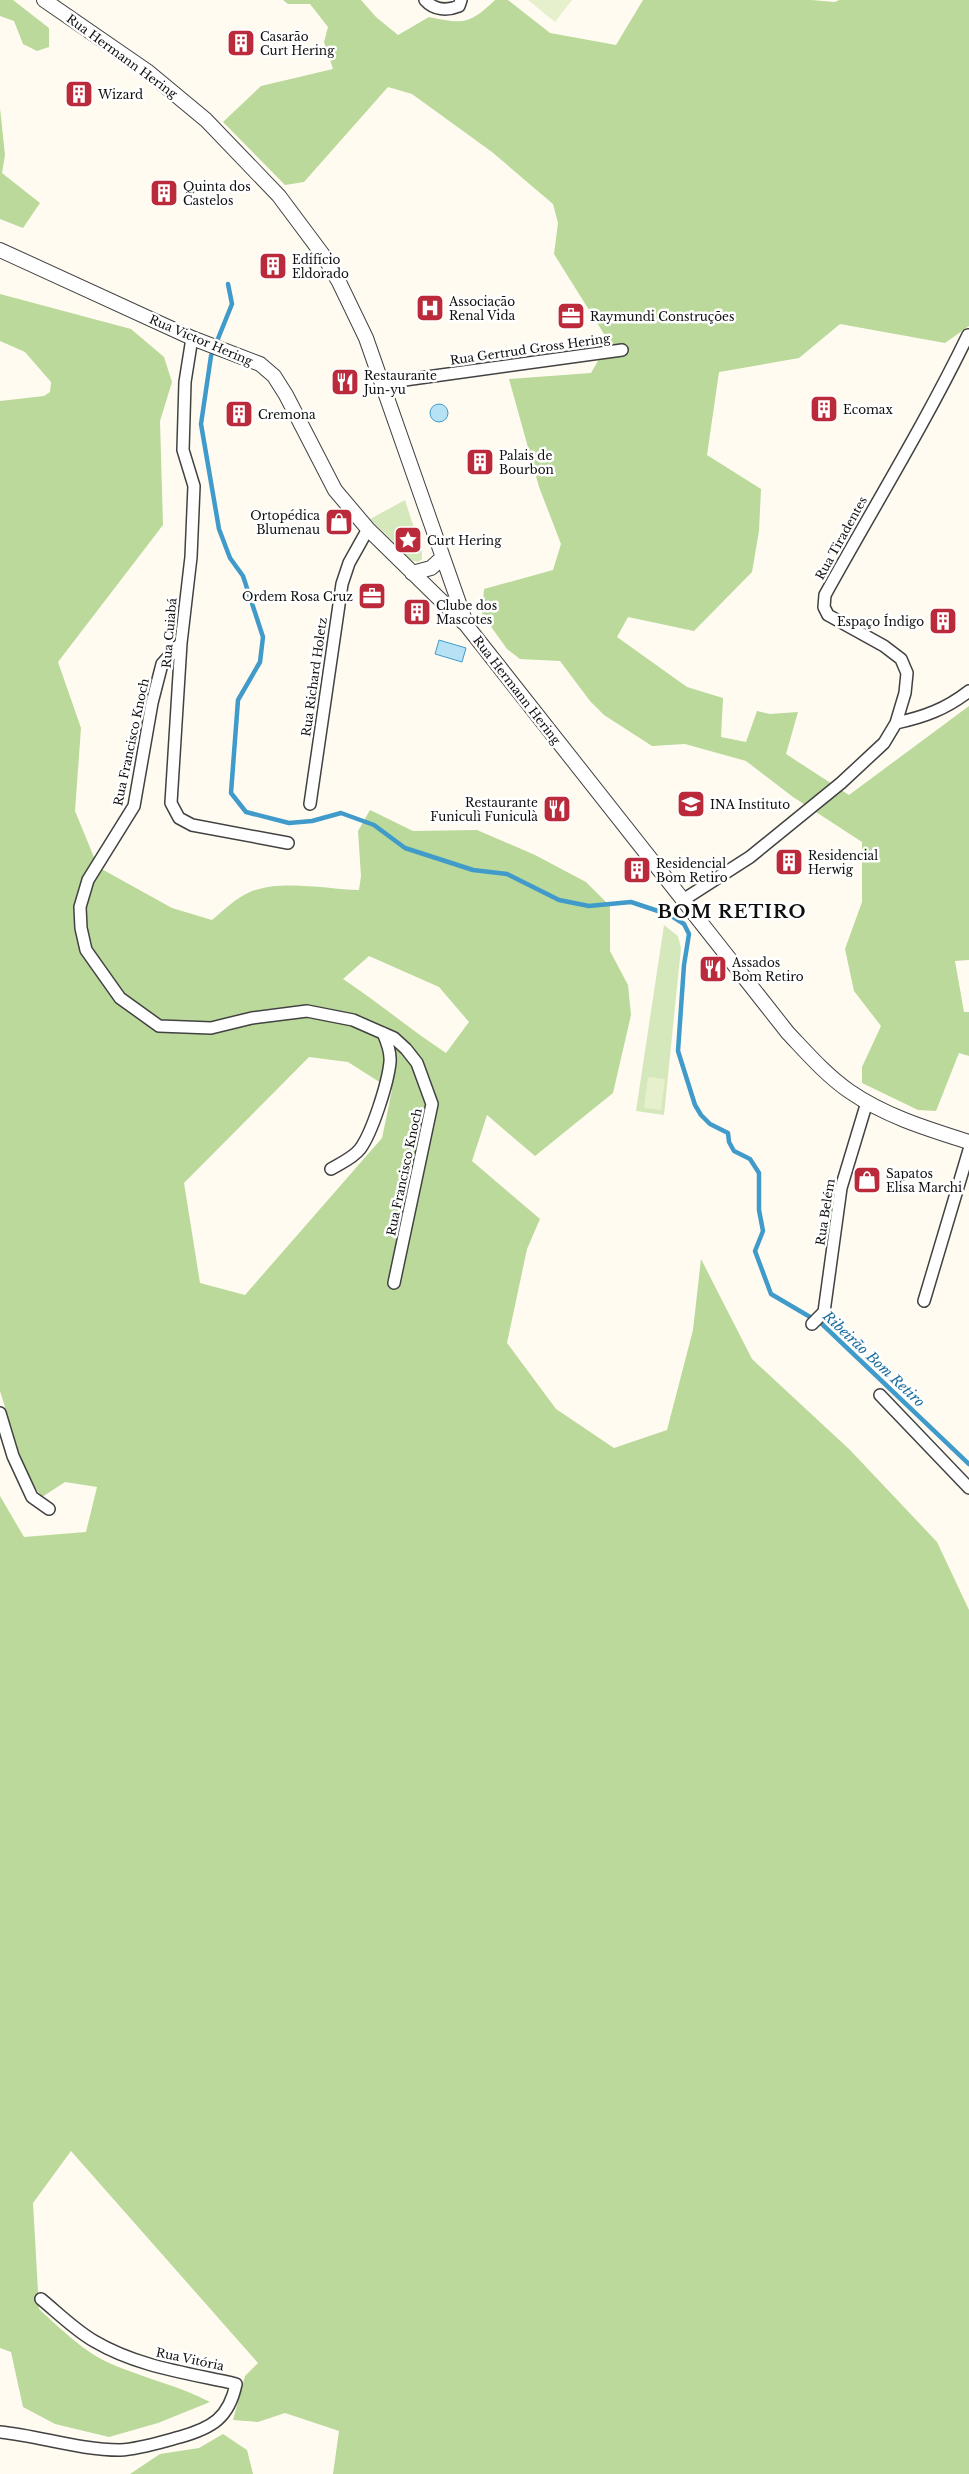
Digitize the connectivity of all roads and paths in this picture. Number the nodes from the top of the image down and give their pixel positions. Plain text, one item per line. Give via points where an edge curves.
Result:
1 (44, 0) edge
2 (425, 0) edge
3 (461, 0) edge
4 (0, 250) edge
5 (968, 335) edge
6 (192, 338) junction
7 (622, 350) dead end
8 (383, 384) junction
9 (368, 529) junction
10 (442, 558) junction
11 (412, 573) junction
12 (467, 626) junction
13 (181, 642) junction
14 (969, 691) edge
15 (896, 723) junction
16 (310, 804) dead end
17 (288, 844) dead end
18 (683, 900) junction
19 (383, 1033) junction
20 (867, 1102) junction
21 (969, 1142) edge
22 (969, 1150) edge
23 (331, 1169) dead end
24 (394, 1283) dead end
25 (924, 1301) dead end
26 (812, 1324) dead end
27 (880, 1395) dead end
28 (0, 1413) edge
29 (968, 1485) edge
30 (49, 1509) dead end
31 (40, 2299) dead end
32 (0, 2432) edge

1 - 8 street, Rua Hermann Hering via 176,94 279,196 340,282
2 - 3 street via 442,9 452,10 459,6
4 - 6 street, Rua Victor Hering
5 - 15 street, Rua Tiradentes via 928,415 825,595 824,606 828,615 884,646 902,660 907,673 906,693
6 - 9 street, Rua Victor Hering via 260,364 274,376 335,490
6 - 13 street, Rua Cuiabá via 185,382 183,450 194,486 191,557
7 - 8 street, Rua Gertrud Gross Hering
8 - 10 street, Rua Hermann Hering
9 - 11 street, Rua Victor Hering
9 - 16 street, Rua Richard Holetz via 349,563 342,584
10 - 11 street via 431,568
10 - 12 street, Rua Hermann Hering
11 - 12 street, Rua Victor Hering
12 - 18 street, Rua Hermann Hering
13 - 17 street, Rua Cuiabá via 171,803 178,818 192,825
13 - 19 street, Rua Francisco Knoch via 162,664 134,806 88,880 80,907 86,950 120,998 159,1026 211,1028 252,1018 307,1011 353,1020
14 - 15 street via 950,706
15 - 18 street, Rua Tiradentes via 884,743 842,784 750,857
18 - 20 street, Rua Hermann Hering via 788,1033 833,1078
19 - 23 street via 390,1061 374,1117 360,1149
19 - 24 street, Rua Francisco Knoch via 406,1049 417,1063 432,1104
20 - 21 street, Rua Hermann Hering via 918,1126
20 - 26 street, Rua Belém via 841,1188 824,1312
22 - 25 street
27 - 29 street
28 - 30 street via 28,1490 32,1497
31 - 32 street, Rua Vitória via 93,2340 117,2354 163,2370 236,2384 234,2396 223,2416 198,2432 122,2450 88,2448

